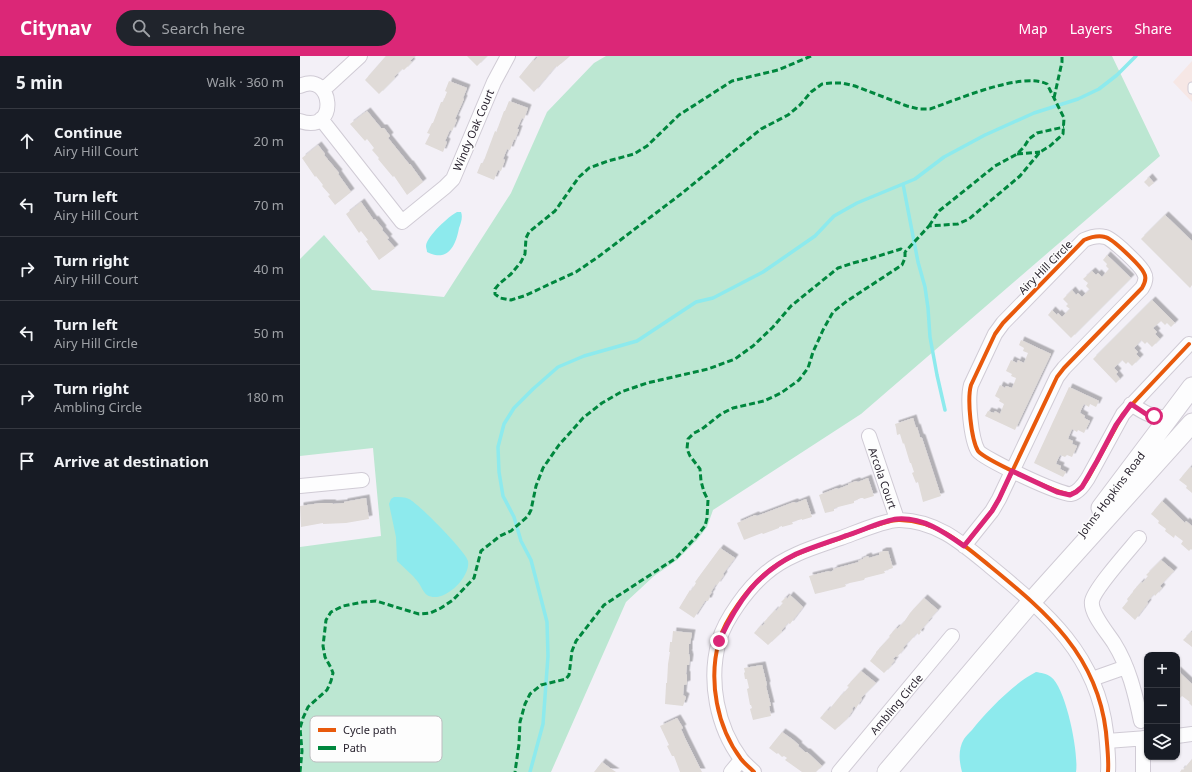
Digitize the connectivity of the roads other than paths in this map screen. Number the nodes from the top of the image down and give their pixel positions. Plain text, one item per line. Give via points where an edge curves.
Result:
1 (360, 56) edge
2 (508, 56) edge
3 (300, 86) edge
4 (1192, 86) edge
5 (323, 90) junction
6 (1192, 90) edge
7 (321, 119) junction
8 (300, 121) edge
9 (1189, 344) dead end
10 (1192, 387) edge
11 (1131, 404) junction
12 (1168, 418) junction
13 (1192, 423) edge
14 (869, 436) dead end
15 (1012, 471) junction
16 (362, 480) dead end
17 (300, 486) edge
18 (897, 519) junction
19 (1139, 538) dead end
20 (964, 546) junction
21 (1032, 601) junction
22 (952, 636) dead end
23 (1126, 666) junction
24 (1092, 679) junction
25 (1141, 720) dead end
26 (1192, 734) edge
27 (1180, 736) edge
28 (1144, 738) edge
29 (1107, 741) junction
30 (741, 760) junction
31 (1144, 760) edge
32 (731, 772) edge
33 (754, 772) edge
34 (839, 772) edge
35 (887, 772) edge
36 (1108, 772) edge
37 (1144, 772) edge

1 - 5 street
2 - 7 street, Windy Oak Court via 494,82 453,178 402,222
3 - 5 street via 317,85
4 - 6 lane
5 - 7 street via 328,98 328,105
7 - 8 street via 314,123
9 - 11 street
10 - 12 street, Johns Hopkins Road
11 - 12 street via 1146,414
11 - 15 street via 1116,425 1082,487 1076,492 1070,495 1057,492
12 - 21 street, Johns Hopkins Road
13 - 21 street, Johns Hopkins Road
14 - 18 street, Arcola Court
15 - 15 street, Airy Hill Circle via 1057,377 1145,282 1144,271 1107,237 1092,236 1084,240 1003,323 994,334 971,386 968,402 979,452
15 - 20 street, Airy Hill Circle via 995,505
16 - 17 street
18 - 20 street via 938,528
18 - 30 street via 798,553 766,573 737,605 719,641 715,682 716,704 723,726
19 - 23 street via 1097,590 1092,602 1094,614
20 - 21 street
21 - 24 street via 1059,628
21 - 35 street, Johns Hopkins Road
22 - 34 street, Ambling Circle
23 - 24 street
23 - 25 street
24 - 29 street via 1099,698
26 - 27 street
28 - 29 street
29 - 36 street
30 - 32 street
30 - 33 street
31 - 37 street

